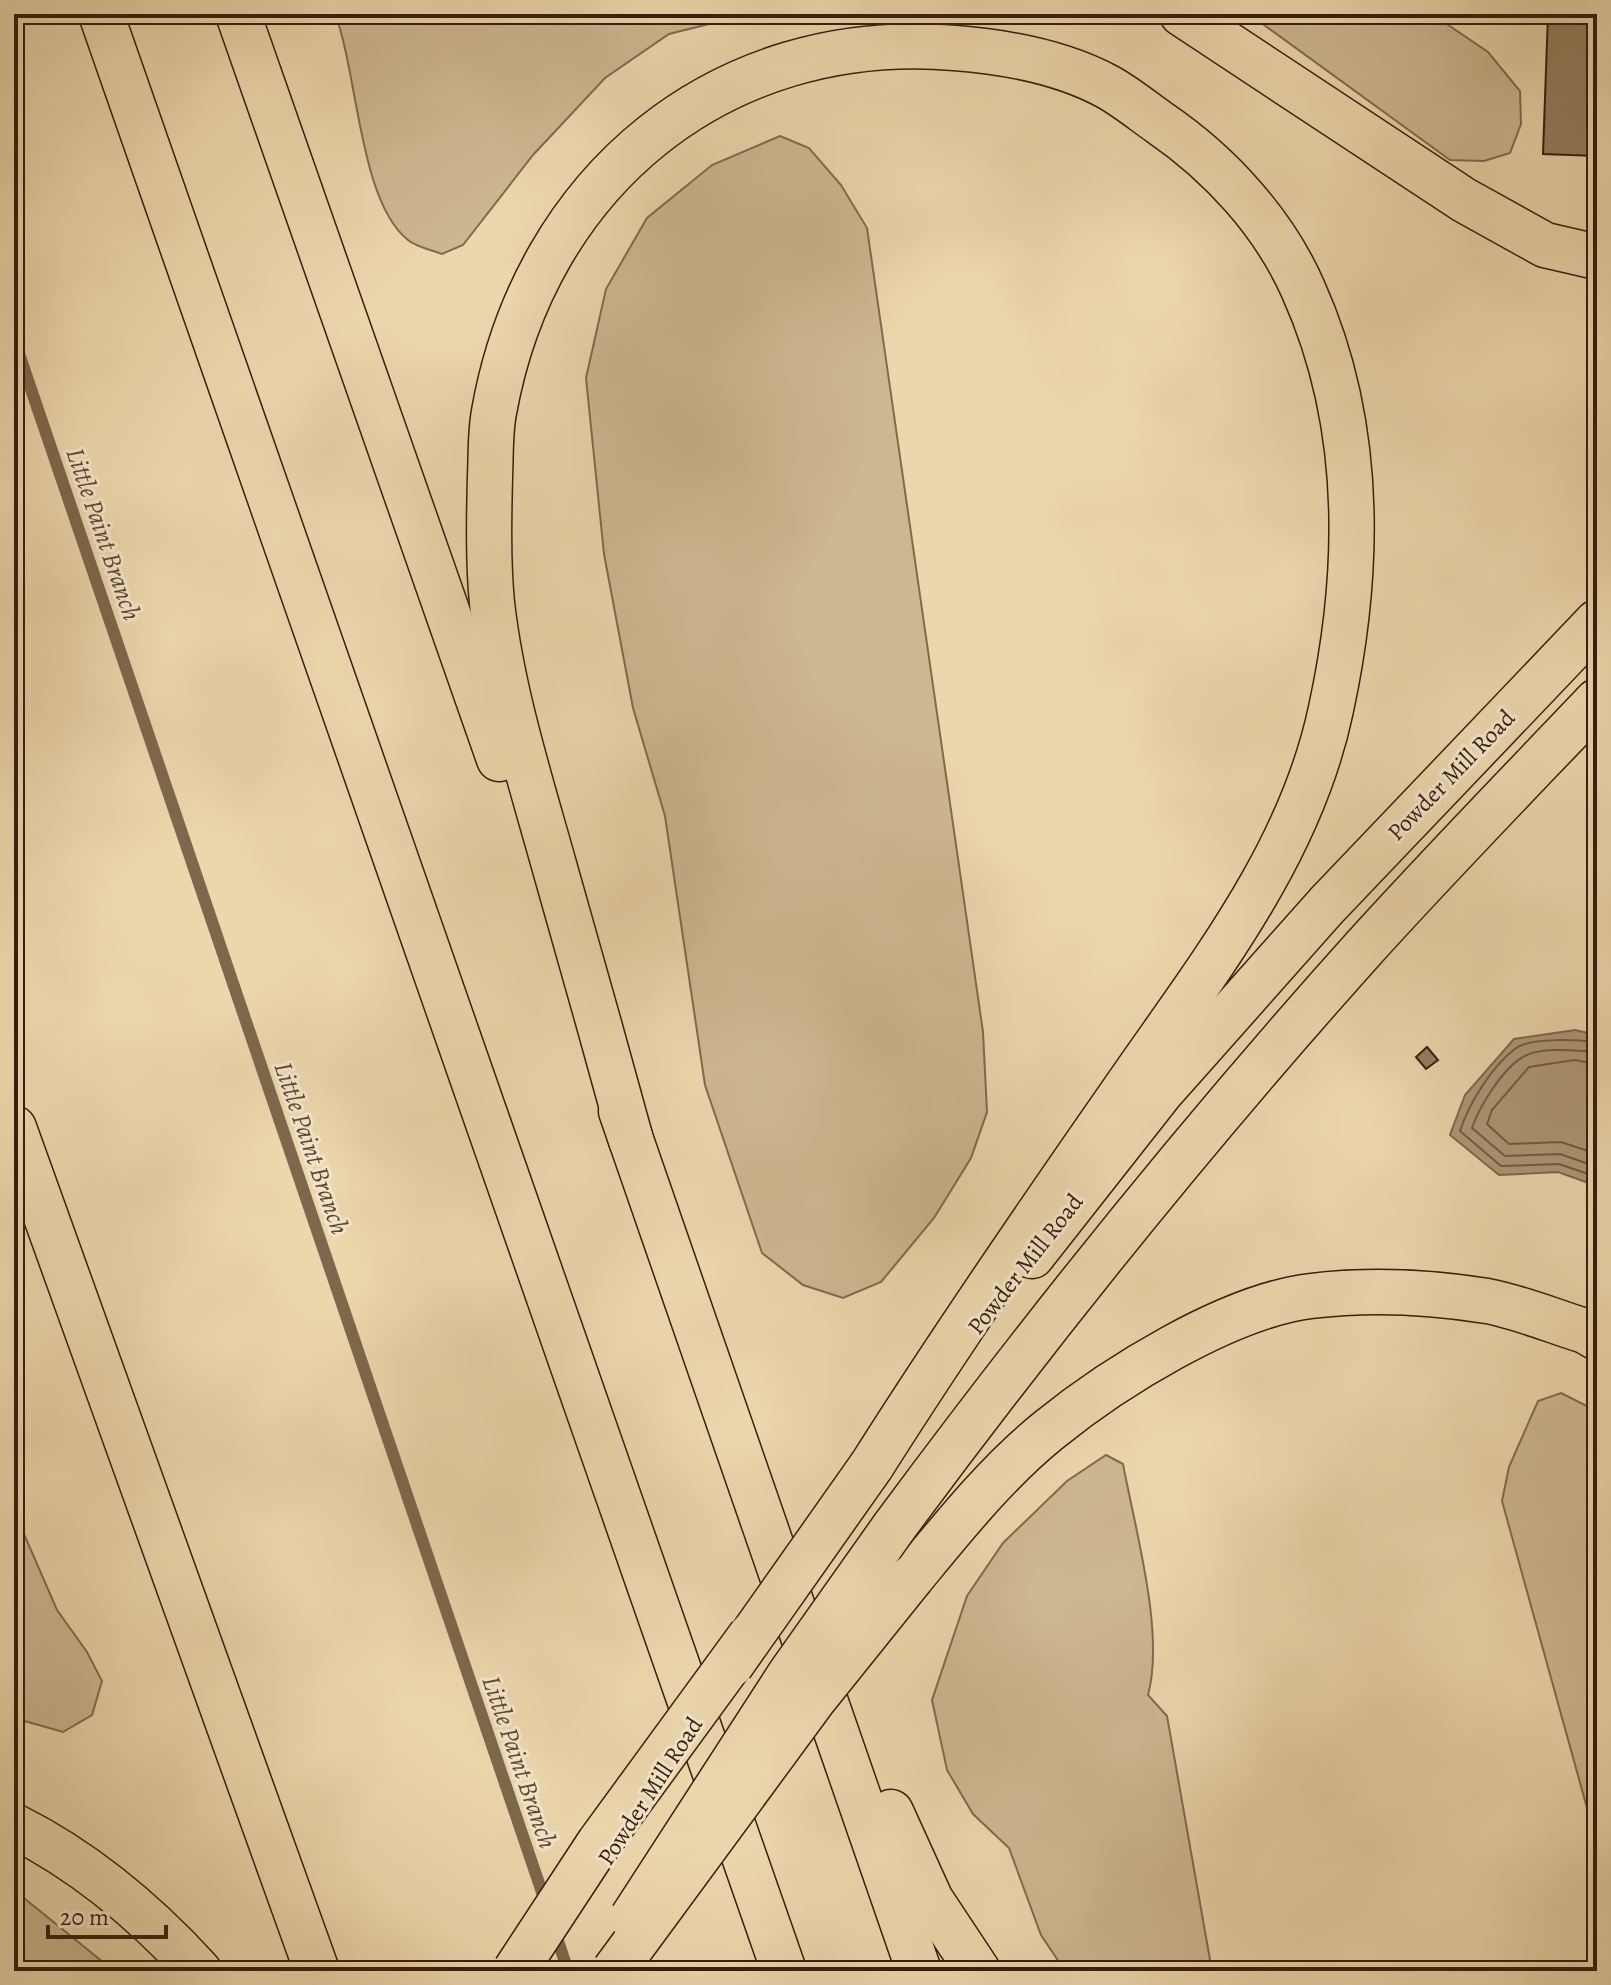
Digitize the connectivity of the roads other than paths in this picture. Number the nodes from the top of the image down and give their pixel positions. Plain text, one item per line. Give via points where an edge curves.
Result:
1 (101, 14) edge
2 (238, 14) edge
3 (1182, 14) edge
4 (1597, 257) edge
5 (1597, 622) edge
6 (1597, 701) edge
7 (14, 1128) edge
8 (631, 1140) junction
9 (1597, 1338) edge
10 (737, 1439) junction
11 (872, 1465) junction
12 (751, 1635) junction
13 (14, 1826) edge
14 (199, 1971) edge
15 (317, 1971) edge
16 (515, 1971) edge
17 (537, 1971) edge
18 (599, 1971) edge
19 (614, 1971) edge
20 (784, 1971) edge
21 (919, 1971) edge
22 (978, 1971) edge

1 - 20 main road
2 - 8 main road
3 - 4 main road via 1464,200 1545,245
5 - 11 main road, Powder Mill Road via 1327,905 1161,1092
6 - 18 main road, bridge via 1365,948 1204,1131 997,1388 790,1674
7 - 15 main road
8 - 10 main road
8 - 11 main road via 514,721 492,603 493,417 520,314 573,217 642,141 726,87 822,53 912,44 1012,52 1104,85 1183,139 1251,204 1302,286 1335,380 1353,495 1347,621 1313,775 1292,829 1231,939 948,1346
9 - 19 main road, bridge via 1489,1301 1391,1292 1309,1296 1217,1324 1136,1369 1048,1431 967,1512 814,1699
10 - 21 main road
10 - 22 main road via 931,1900
11 - 12 main road, Powder Mill Road, bridge
12 - 16 main road, bridge via 599,1843
12 - 17 main road, Powder Mill Road, bridge
13 - 14 main road via 58,1848 149,1917

